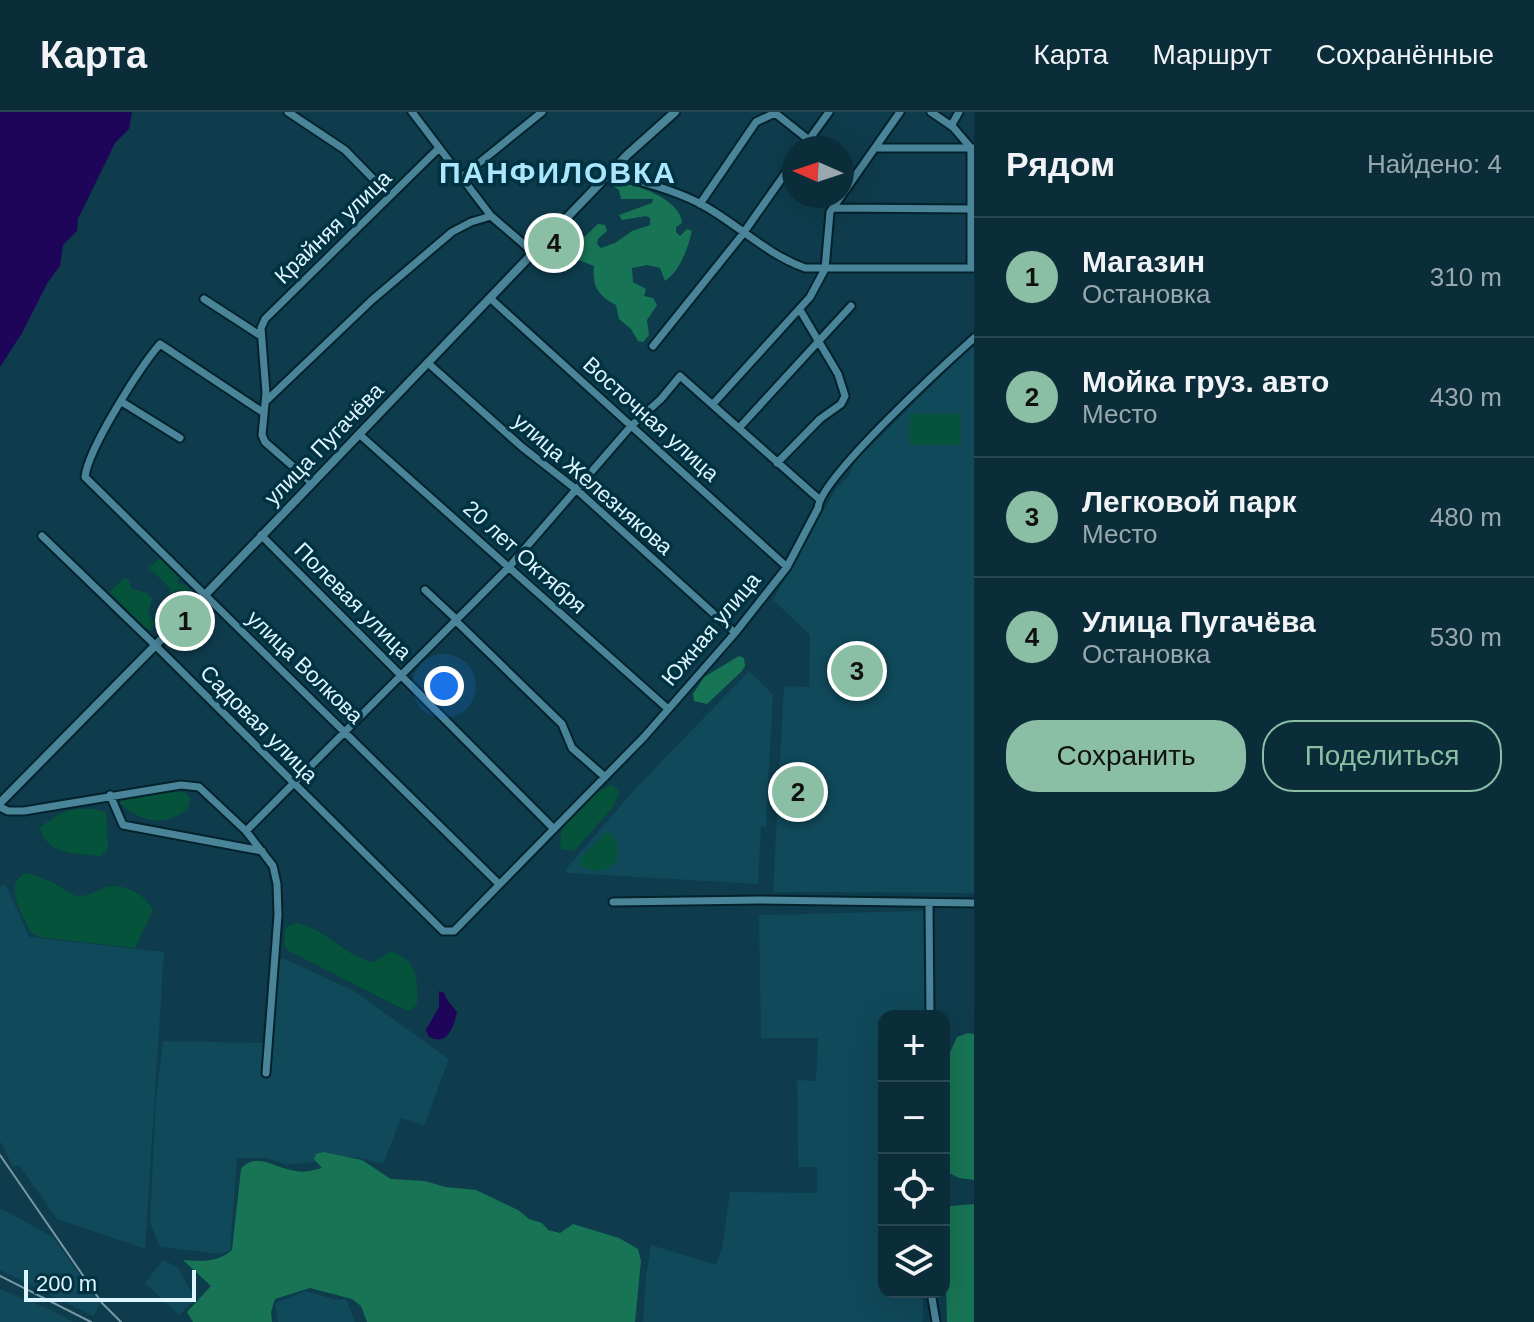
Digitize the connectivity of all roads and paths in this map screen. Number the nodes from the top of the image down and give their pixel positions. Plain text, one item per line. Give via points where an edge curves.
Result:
1 (288, 112) edge
2 (412, 112) edge
3 (542, 112) edge
4 (829, 112) edge
5 (900, 112) edge
6 (931, 112) edge
7 (959, 112) edge
8 (672, 113) edge
9 (951, 126) junction
10 (804, 136) edge
11 (812, 136) edge
12 (439, 148) junction
13 (876, 148) junction
14 (973, 148) edge
15 (610, 174) junction
16 (463, 176) junction
17 (782, 178) edge
18 (854, 179) edge
19 (390, 196) junction
20 (700, 204) junction
21 (834, 208) joint
22 (974, 209) edge
23 (491, 216) junction
24 (743, 233) junction
25 (534, 253) junction
26 (973, 268) edge
27 (825, 269) junction
28 (204, 299) dead end
29 (491, 299) junction
30 (851, 306) dead end
31 (800, 310) junction
32 (261, 336) junction
33 (974, 338) edge
34 (819, 341) junction
35 (653, 346) dead end
36 (428, 363) junction
37 (122, 402) junction
38 (265, 403) junction
39 (713, 404) junction
40 (264, 413) junction
41 (631, 426) junction
42 (739, 428) junction
43 (359, 434) junction
44 (180, 438) dead end
45 (777, 463) junction
46 (312, 483) junction
47 (577, 490) junction
48 (819, 499) junction
49 (261, 535) junction
50 (42, 536) dead end
51 (509, 567) junction
52 (787, 567) junction
53 (425, 590) dead end
54 (205, 595) junction
55 (456, 620) junction
56 (735, 633) junction
57 (155, 645) junction
58 (401, 674) junction
59 (667, 708) junction
60 (344, 731) junction
61 (605, 777) junction
62 (293, 785) junction
63 (110, 795) junction
64 (0, 805) edge
65 (554, 829) junction
66 (246, 831) junction
67 (262, 851) junction
68 (499, 884) junction
69 (613, 902) dead end
70 (929, 903) junction
71 (974, 903) edge
72 (454, 931) joint
73 (930, 1010) edge
74 (266, 1073) dead end
75 (932, 1298) edge
76 (936, 1322) edge

1 - 19 street via 345,150
2 - 12 street
3 - 16 street
4 - 11 street
5 - 13 street
6 - 9 street
7 - 9 street
8 - 15 street, улица Пугачёва
9 - 14 street
10 - 20 street via 775,113 756,122
12 - 16 street
12 - 19 street, Крайняя улица
13 - 14 street
13 - 18 street
14 - 22 street
15 - 20 street
15 - 25 street, улица Пугачёва
16 - 23 street
17 - 24 street
19 - 32 street, Крайняя улица via 265,319
20 - 24 street
21 - 22 street
21 - 27 street via 828,217
22 - 26 street
23 - 25 street
23 - 38 street via 452,232
24 - 27 street via 779,258
24 - 35 street
25 - 29 street, улица Пугачёва
26 - 27 street
27 - 31 street
28 - 32 street
29 - 36 street, улица Пугачёва
29 - 41 street, Восточная улица
30 - 34 street
31 - 34 street
31 - 39 street
32 - 38 street
33 - 48 street, Южная улица via 853,457
34 - 42 street
34 - 45 street via 845,396
36 - 43 street, улица Пугачёва
36 - 47 street, улица Железнякова
37 - 40 street via 160,344
37 - 44 street
37 - 54 street, улица Волкова via 93,451 85,477
38 - 40 street
39 - 41 street via 680,376
39 - 42 street
40 - 46 street via 265,442
41 - 47 street
41 - 52 street, Восточная улица
42 - 45 street
43 - 46 street, улица Пугачёва
43 - 51 street, 20 лет Октября
45 - 48 street
46 - 49 street, улица Пугачёва
47 - 51 street
47 - 56 street, улица Железнякова
48 - 52 street, Южная улица
49 - 54 street, улица Пугачёва
49 - 58 street, Полевая улица
50 - 57 street, Садовая улица
51 - 55 street
51 - 59 street, 20 лет Октября
52 - 56 street, Южная улица
53 - 55 street
54 - 57 street, улица Пугачёва
54 - 60 street, улица Волкова
55 - 58 street
55 - 61 street via 562,724 572,748
56 - 59 street, Южная улица
57 - 62 street, Садовая улица
57 - 64 street, улица Пугачёва
58 - 60 street
58 - 65 street, Полевая улица
59 - 61 street, Южная улица
60 - 62 street
60 - 68 street, улица Волкова
61 - 65 street, Южная улица
62 - 66 street
62 - 72 street, Садовая улица via 443,931
63 - 64 street via 24,811
63 - 66 street via 199,787
63 - 67 street via 123,825
65 - 68 street, Южная улица
66 - 67 street
67 - 74 street via 273,866 278,915
68 - 72 street, Южная улица
69 - 70 street
70 - 71 street
70 - 73 street
75 - 76 street

